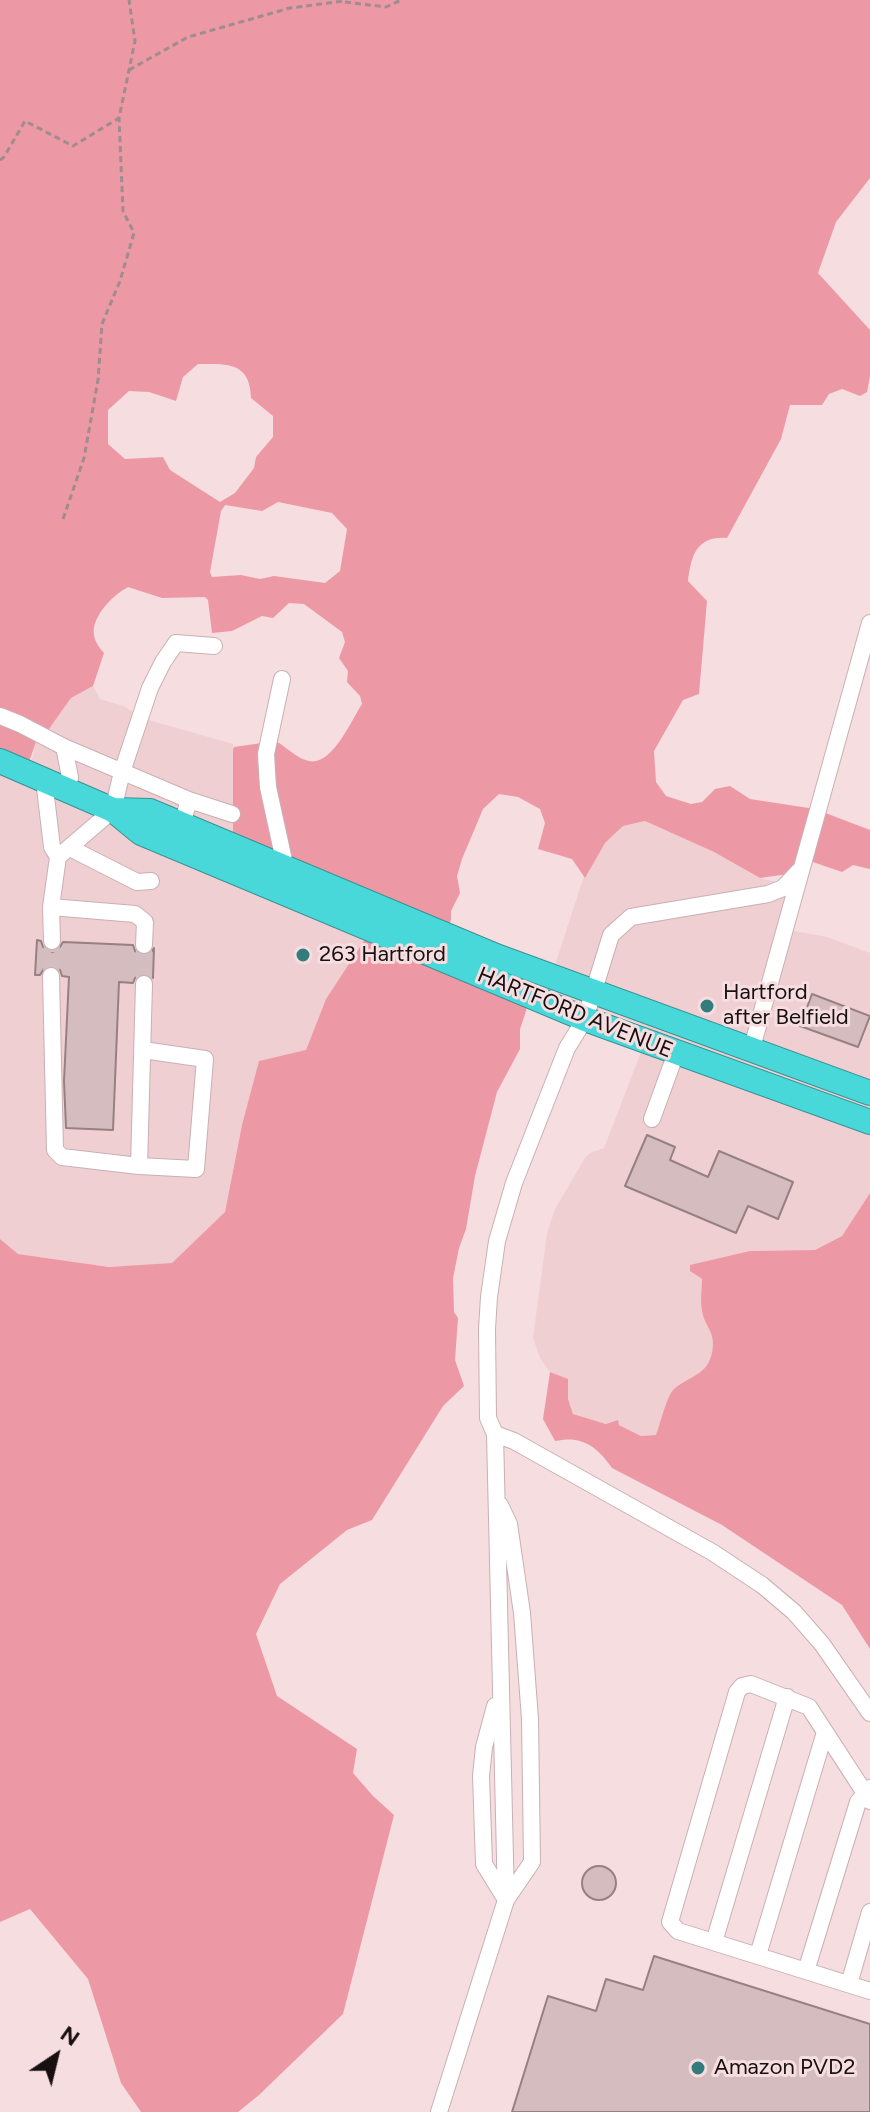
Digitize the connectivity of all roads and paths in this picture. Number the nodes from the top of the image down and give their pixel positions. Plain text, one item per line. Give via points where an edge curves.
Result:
1 (129, 0) edge
2 (401, 0) edge
3 (343, 1) edge
4 (129, 70) junction
5 (119, 118) junction
6 (0, 160) edge
7 (63, 519) dead end
8 (870, 623) edge
9 (214, 646) dead end
10 (282, 679) dead end
11 (0, 716) edge
12 (64, 747) junction
13 (0, 761) edge
14 (122, 772) junction
15 (44, 780) junction
16 (68, 790) junction
17 (189, 800) junction
18 (113, 810) junction
19 (232, 814) dead end
20 (182, 824) junction
21 (64, 853) junction
22 (285, 865) junction
23 (799, 871) junction
24 (151, 881) dead end
25 (51, 907) junction
26 (52, 941) tunnel mouth
27 (144, 945) tunnel mouth
28 (51, 976) tunnel mouth
29 (144, 984) tunnel mouth
30 (593, 993) junction
31 (585, 1019) junction
32 (143, 1050) junction
33 (751, 1051) junction
34 (676, 1053) junction
35 (870, 1093) edge
36 (652, 1119) dead end
37 (870, 1122) edge
38 (139, 1166) junction
39 (495, 1434) junction
40 (498, 1500) junction
41 (787, 1697) junction
42 (870, 1713) edge
43 (825, 1732) junction
44 (868, 1794) edge
45 (506, 1900) junction
46 (870, 1912) edge
47 (714, 1942) junction
48 (758, 1955) junction
49 (806, 1971) junction
50 (849, 1984) junction
51 (870, 1991) edge
52 (439, 2112) edge

1 - 4 path via 135,41
2 - 3 path via 386,7
3 - 4 path via 290,8 188,37
4 - 5 path
5 - 6 path via 73,146 25,121
5 - 7 path via 123,211 134,233 102,324 84,458
8 - 23 street
9 - 14 street via 176,643 150,688
10 - 22 street via 266,754
11 - 12 street
12 - 14 street
12 - 16 street
13 - 15 highway, HARTFORD AVENUE
14 - 17 street
14 - 18 street
15 - 16 highway, HARTFORD AVENUE
15 - 21 street via 52,847
16 - 18 highway, HARTFORD AVENUE
17 - 19 street
17 - 20 street
18 - 20 highway, HARTFORD AVENUE via 150,811
18 - 21 street
18 - 31 highway, HARTFORD AVENUE via 141,833
20 - 22 highway, HARTFORD AVENUE
21 - 24 street via 137,882
21 - 25 street
22 - 30 highway, HARTFORD AVENUE
23 - 30 street via 783,888 768,894 631,917 611,935
23 - 33 street
25 - 26 street
25 - 27 street via 135,914 145,922
28 - 38 street via 55,1150 62,1157
29 - 32 street
30 - 31 street
30 - 33 highway, HARTFORD AVENUE
31 - 34 highway, HARTFORD AVENUE
31 - 39 street via 567,1048 497,1241 487,1329 488,1418
32 - 38 street
32 - 38 street via 205,1059 196,1169
33 - 35 highway, HARTFORD AVENUE
34 - 36 street
34 - 37 highway, HARTFORD AVENUE
39 - 40 street
39 - 42 street via 753,1578 808,1627
40 - 45 street
40 - 45 street via 509,1524 522,1613 531,1765 532,1862
41 - 43 street via 809,1707
41 - 47 street
41 - 47 street via 751,1684 737,1692 670,1922 678,1931
43 - 44 street
43 - 48 street
44 - 49 street via 858,1802
45 - 52 street
46 - 50 street
47 - 48 street
48 - 49 street
49 - 50 street
50 - 51 street

